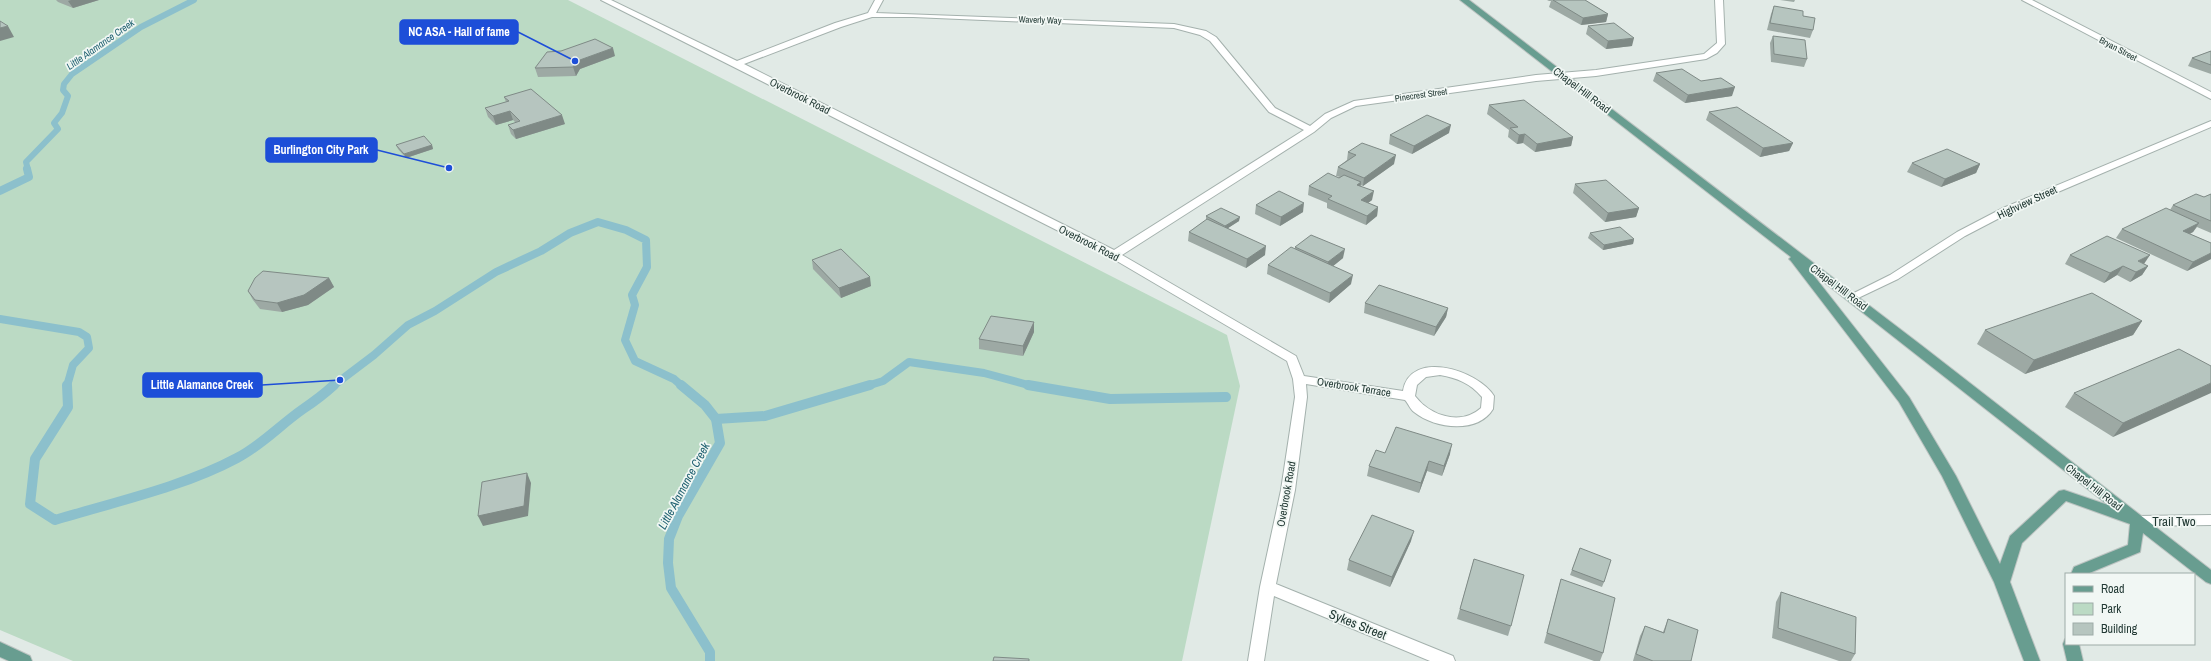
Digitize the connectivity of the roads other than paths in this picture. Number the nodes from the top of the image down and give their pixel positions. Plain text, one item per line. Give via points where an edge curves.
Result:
1 (605, 0) edge
2 (879, 0) edge
3 (1464, 0) edge
4 (1719, 0) edge
5 (2026, 0) edge
6 (871, 15) junction
7 (737, 64) junction
8 (1563, 76) junction
9 (2211, 96) edge
10 (2211, 124) edge
11 (1311, 130) junction
12 (1784, 246) junction
13 (1114, 255) junction
14 (1852, 298) junction
15 (1299, 379) junction
16 (1409, 396) junction
17 (2211, 520) edge
18 (2137, 521) junction
19 (2078, 573) edge
20 (2211, 578) edge
21 (2002, 582) junction
22 (1268, 587) junction
23 (2071, 645) edge
24 (0, 649) edge
25 (24, 661) edge
26 (1256, 661) edge
27 (1447, 661) edge
28 (2032, 661) edge
29 (2075, 661) edge

1 - 7 street, Overbrook Road
2 - 6 street
3 - 8 main road, Chapel Hill Road
4 - 8 street, Pinecrest Street via 1722,44 1706,56
5 - 9 street, Bryan Street
6 - 7 street, Waverly Way
6 - 11 street, Waverly Way via 1133,23 1192,29 1213,39 1272,110
7 - 13 street, Overbrook Road
8 - 11 street, Pinecrest Street via 1354,104 1328,116
8 - 12 main road, Chapel Hill Road
10 - 14 street, Highview Street via 2007,210 1961,234 1894,277
11 - 13 street, Pinecrest Street
12 - 14 main road, Chapel Hill Road
12 - 21 main road via 1904,400 1949,476
13 - 15 street, Overbrook Road via 1292,358
14 - 18 main road, Chapel Hill Road
15 - 16 street, Overbrook Terrace
15 - 22 street, Overbrook Road via 1301,397 1288,490
16 - 16 street via 1418,408 1436,418 1457,422 1476,419 1487,409 1488,396 1478,384 1460,374 1440,371 1422,374 1411,383
17 - 18 street, Trail Two
18 - 19 main road via 2135,548
18 - 20 main road, Chapel Hill Road
18 - 21 main road via 2064,495 2015,540
21 - 28 main road
22 - 26 street, Overbrook Road
22 - 27 street, Sykes Street
23 - 29 main road
24 - 25 main road

